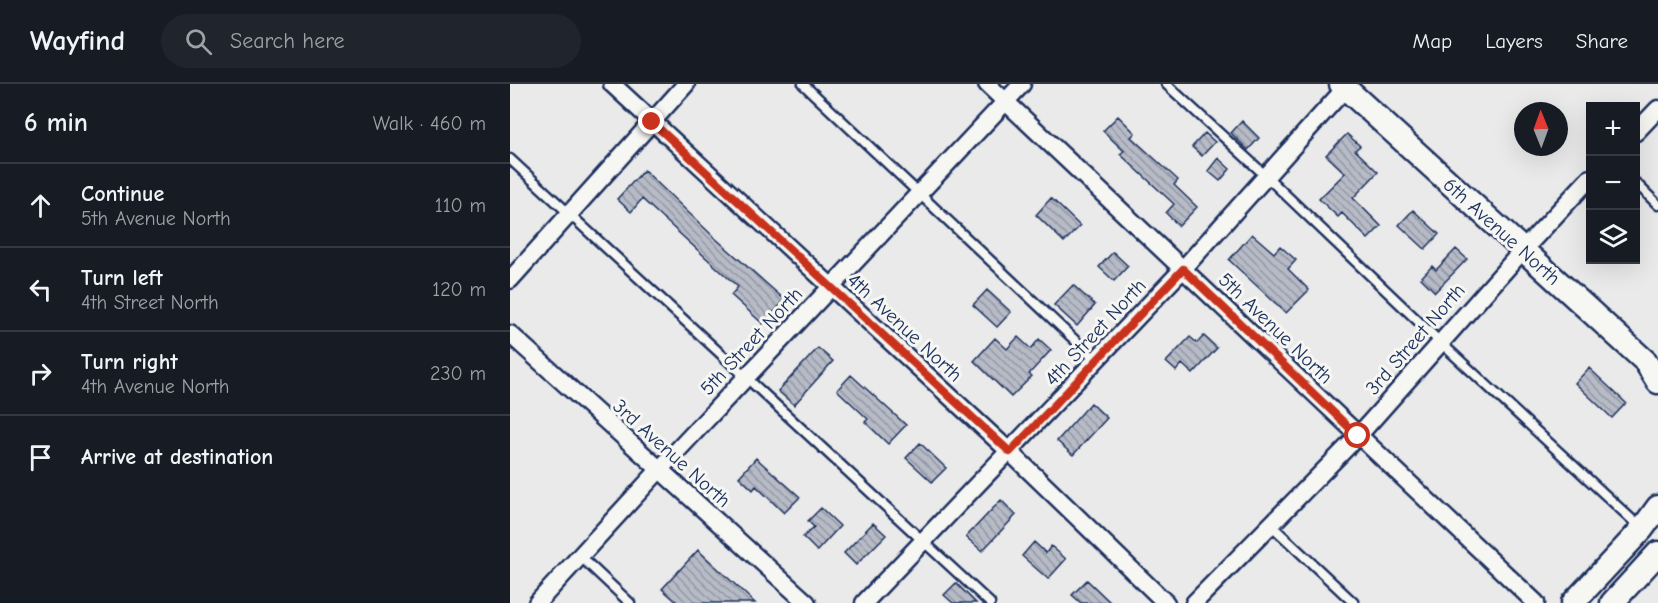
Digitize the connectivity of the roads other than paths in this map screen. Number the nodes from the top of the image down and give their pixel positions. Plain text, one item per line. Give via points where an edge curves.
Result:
1 (612, 84) edge
2 (686, 84) edge
3 (803, 84) edge
4 (987, 84) edge
5 (1022, 84) edge
6 (1166, 84) edge
7 (1345, 85) edge
8 (1006, 101) junction
9 (1658, 109) edge
10 (652, 122) junction
11 (1640, 127) edge
12 (510, 159) edge
13 (1266, 176) junction
14 (1586, 182) edge
15 (1640, 188) edge
16 (918, 195) junction
17 (1658, 205) edge
18 (569, 214) junction
19 (1522, 250) junction
20 (1183, 269) junction
21 (510, 280) edge
22 (831, 288) junction
23 (510, 334) edge
24 (1440, 342) junction
25 (1097, 361) junction
26 (1652, 365) edge
27 (746, 378) junction
28 (1658, 382) edge
29 (1358, 436) junction
30 (1010, 452) junction
31 (659, 470) junction
32 (1658, 507) edge
33 (1271, 525) junction
34 (1642, 529) junction
35 (924, 541) junction
36 (1658, 553) edge
37 (580, 556) junction
38 (537, 603) edge
39 (630, 603) edge
40 (807, 603) edge
41 (864, 603) edge
42 (990, 603) edge
43 (1166, 603) edge
44 (1194, 603) edge
45 (1354, 603) edge
46 (1536, 603) edge
47 (1573, 603) edge
48 (1612, 603) edge

1 - 10 street, 4th Avenue North
2 - 10 street
3 - 16 lane
4 - 8 street, 5th Avenue North
5 - 8 street, 5th Street North
6 - 13 lane
7 - 13 street, 4th Street North
7 - 19 street, 6th Avenue North
8 - 16 street, 5th Street North
8 - 20 street, 5th Avenue North
9 - 11 street
10 - 18 street
10 - 22 street, 4th Avenue North
12 - 18 lane
13 - 20 street, 4th Street North
13 - 24 lane
14 - 19 street, 3rd Street North
15 - 17 lane
16 - 22 street, 5th Street North
16 - 25 lane
18 - 21 street
18 - 27 lane
19 - 24 street, 3rd Street North
19 - 26 street, 6th Avenue North
20 - 25 street, 4th Street North
20 - 29 street, 5th Avenue North
22 - 27 street, 5th Street North
22 - 30 street, 4th Avenue North
23 - 31 street, 3rd Avenue North
24 - 29 street, 3rd Street North
24 - 34 lane
25 - 30 street, 4th Street North
26 - 28 street, 6th Avenue North
27 - 31 street, 5th Street North
27 - 35 lane
29 - 33 street, 3rd Street North
29 - 46 street, 5th Avenue North
30 - 35 street, 4th Street North
30 - 43 street, 4th Avenue North
31 - 37 street, 5th Street North
31 - 40 street, 3rd Avenue North
32 - 34 street
33 - 44 street, 3rd Street North
33 - 45 lane
34 - 47 street
35 - 41 street, 4th Street North
35 - 42 lane
36 - 48 street
37 - 38 street, 5th Street North
37 - 39 lane

